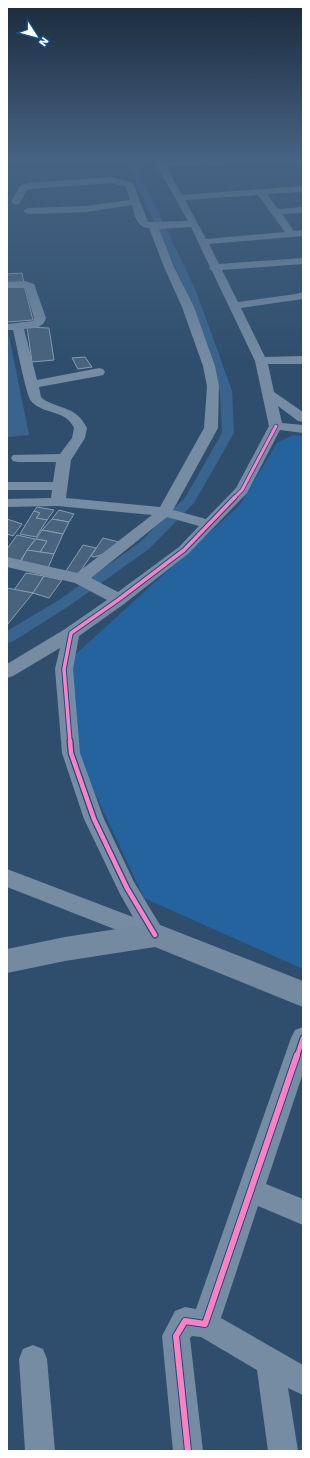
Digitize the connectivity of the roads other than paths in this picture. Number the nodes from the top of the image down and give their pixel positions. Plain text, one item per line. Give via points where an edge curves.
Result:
1 (156, 227) edge
2 (195, 227) edge
3 (287, 227) edge
4 (291, 233) junction
5 (303, 233) edge
6 (202, 242) junction
7 (303, 261) edge
8 (214, 268) junction
9 (7, 285) edge
10 (303, 295) edge
11 (234, 306) junction
12 (12, 326) edge
13 (303, 360) edge
14 (261, 362) junction
15 (99, 372) dead end
16 (32, 385) junction
17 (269, 394) junction
18 (303, 418) edge
19 (276, 426) junction
20 (303, 429) edge
21 (18, 458) dead end
22 (64, 458) junction
23 (7, 486) edge
24 (60, 486) junction
25 (58, 502) junction
26 (7, 503) edge
27 (169, 513) junction
28 (201, 522) junction
29 (7, 562) edge
30 (83, 580) junction
31 (118, 600) junction
32 (71, 633) junction
33 (7, 672) edge
34 (7, 878) edge
35 (155, 935) junction
36 (7, 961) edge
37 (303, 994) edge
38 (303, 1038) edge
39 (250, 1190) junction
40 (303, 1212) edge
41 (205, 1324) junction
42 (32, 1359) dead end
43 (270, 1363) junction
44 (303, 1381) edge
45 (40, 1451) edge
46 (188, 1451) edge
47 (284, 1451) edge

1 - 27 street via 169,267 188,307 209,366 213,386 211,428
2 - 6 street
3 - 4 street
4 - 5 street
4 - 6 street
6 - 8 street
7 - 8 street
8 - 11 street
9 - 12 street via 30,286 40,318 36,324
10 - 11 street
11 - 14 street
12 - 16 street
13 - 14 street
14 - 17 street
15 - 16 street
16 - 22 street via 35,398 39,402 71,415 77,422 81,434
17 - 18 street
17 - 19 street
19 - 20 street
19 - 28 street via 242,490
21 - 22 street
22 - 24 street
23 - 24 street
24 - 25 street
25 - 26 street
25 - 27 street
27 - 28 street
27 - 30 street
28 - 31 street via 184,550
29 - 30 street
30 - 31 street
31 - 32 street
32 - 33 street
32 - 35 street via 64,669 71,753 94,819 127,888
34 - 35 street
35 - 36 main road
35 - 37 main road
38 - 39 street
39 - 40 street
39 - 41 street
41 - 43 street
41 - 46 street via 185,1322 176,1336
42 - 45 street
43 - 44 street
43 - 47 street

